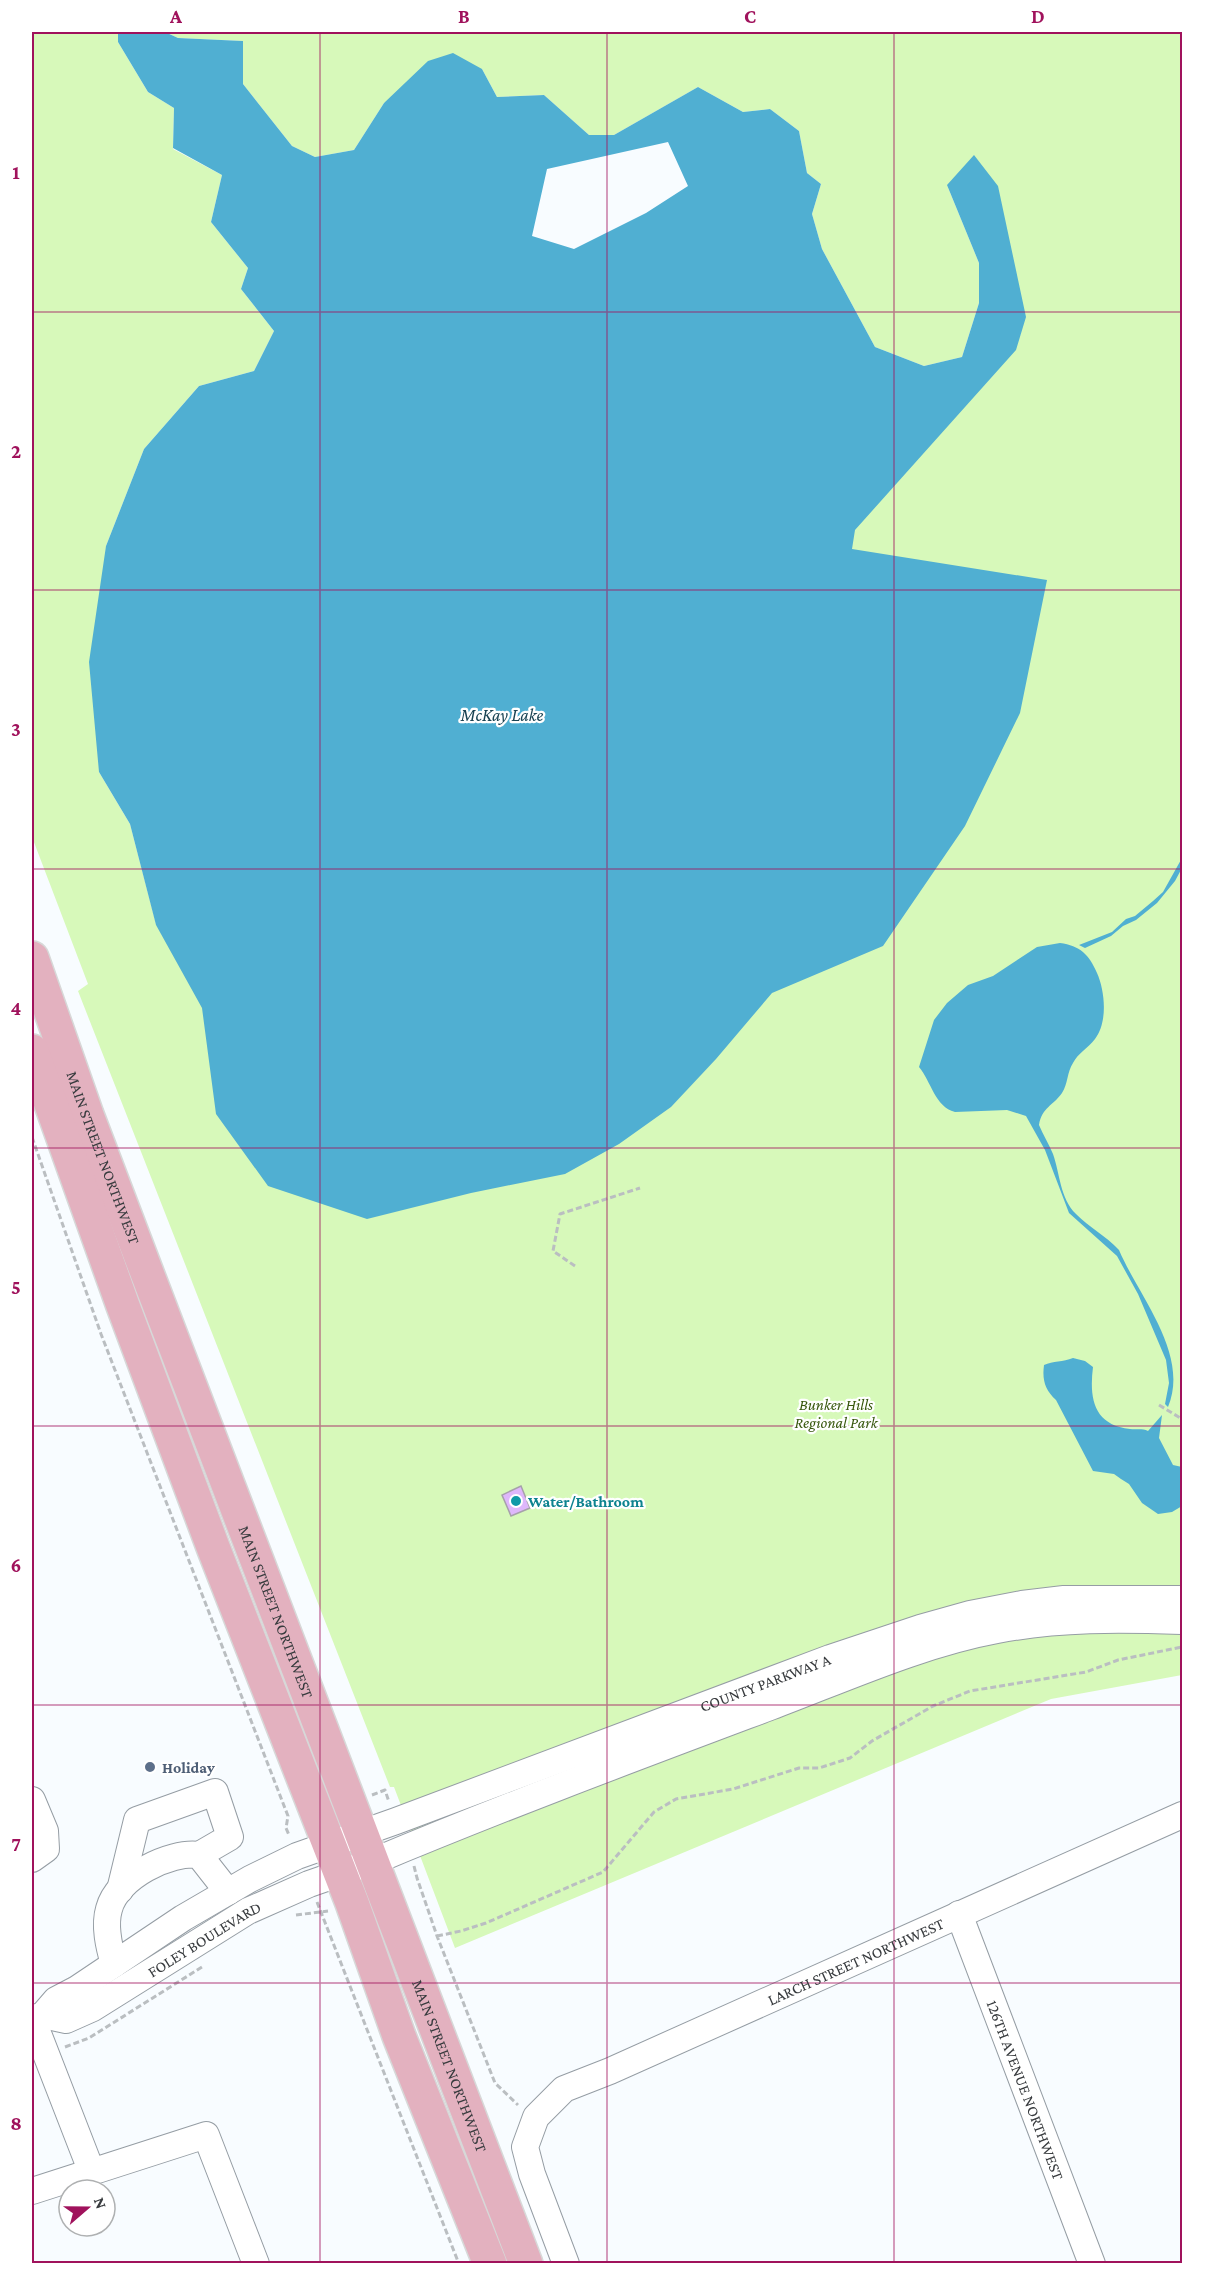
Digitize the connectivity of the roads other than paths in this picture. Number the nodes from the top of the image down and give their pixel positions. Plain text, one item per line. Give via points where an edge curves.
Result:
1 (32, 958) edge
2 (32, 1050) edge
3 (1182, 1599) edge
4 (1182, 1621) edge
5 (32, 1800) edge
6 (1182, 1815) edge
7 (367, 1848) junction
8 (39, 1854) edge
9 (199, 1855) junction
10 (334, 1859) junction
11 (120, 1890) junction
12 (228, 1892) junction
13 (959, 1914) junction
14 (114, 1964) junction
15 (34, 2017) edge
16 (91, 2170) junction
17 (32, 2192) edge
18 (256, 2264) edge
19 (490, 2264) edge
20 (526, 2264) edge
21 (566, 2264) edge
22 (1092, 2264) edge

1 - 7 main road, MAIN STREET NORTHWEST via 127,1222
2 - 10 main road, MAIN STREET NORTHWEST via 127,1317
3 - 7 street, COUNTY PARKWAY A via 1033,1602 920,1628 830,1658
4 - 7 street, COUNTY PARKWAY A via 1049,1622 996,1630 926,1649 705,1732
5 - 8 street via 45,1832
6 - 13 street, LARCH STREET NORTHWEST
7 - 10 street, FOLEY BOULEVARD
7 - 20 main road, MAIN STREET NORTHWEST
9 - 11 street via 174,1855 136,1875
9 - 11 street via 230,1837 215,1792 137,1820
9 - 12 street
10 - 12 street, FOLEY BOULEVARD via 297,1856
10 - 15 street, FOLEY BOULEVARD via 298,1888 248,1911 93,2008 66,2020
10 - 19 main road, MAIN STREET NORTHWEST
11 - 14 street via 109,1907 107,1926
12 - 14 street, FOLEY BOULEVARD
13 - 21 street, LARCH STREET NORTHWEST via 564,2089 536,2117 525,2147
13 - 22 street, 126TH AVENUE NORTHWEST
14 - 15 street, FOLEY BOULEVARD
15 - 16 street
16 - 17 street
16 - 18 street via 206,2134

